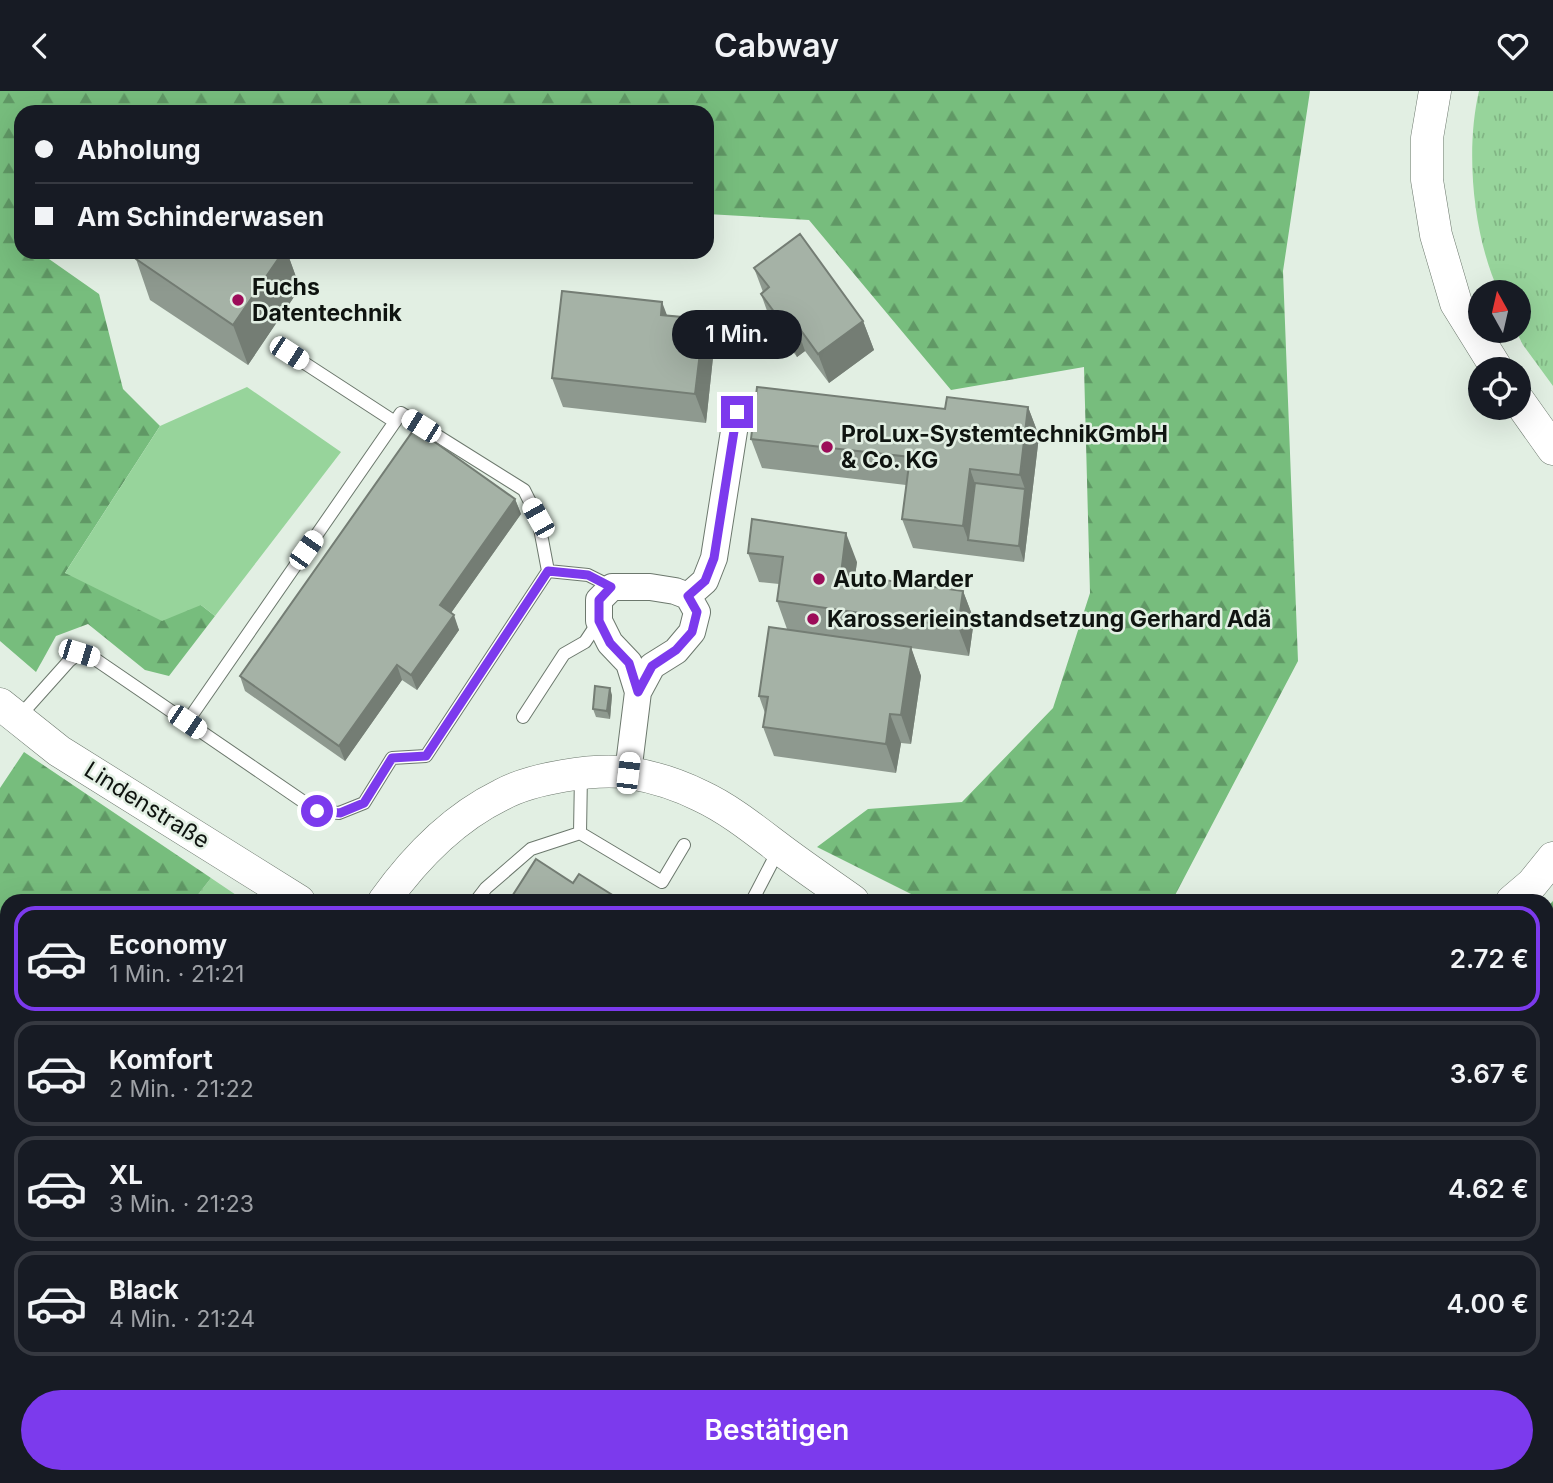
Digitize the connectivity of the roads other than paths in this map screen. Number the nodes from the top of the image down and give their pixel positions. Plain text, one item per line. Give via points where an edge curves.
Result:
1 (1435, 91) edge
2 (289, 353) dead end
3 (1490, 357) edge
4 (737, 412) dead end
5 (1531, 418) edge
6 (395, 422) junction
7 (1553, 449) edge
8 (548, 571) junction
9 (611, 587) junction
10 (688, 596) junction
11 (599, 621) junction
12 (638, 692) junction
13 (9, 711) edge
14 (523, 716) dead end
15 (187, 722) junction
16 (628, 773) junction
17 (580, 774) junction
18 (580, 833) junction
19 (684, 845) dead end
20 (779, 848) junction
21 (1553, 858) edge
22 (288, 894) edge
23 (389, 894) edge
24 (481, 894) edge
25 (756, 894) edge
26 (843, 894) edge
27 (1520, 894) edge

1 - 3 street via 1427,138 1427,180 1436,235 1456,303
2 - 6 lane
4 - 10 street via 714,558 705,581
5 - 7 street
6 - 8 lane via 401,413 524,490 538,518
6 - 15 lane
8 - 9 lane via 588,575
8 - 15 lane via 426,756 392,758 364,803 340,813 317,811
9 - 10 street via 650,587
9 - 11 street via 599,600
10 - 12 street via 697,612 692,632 652,666
11 - 12 street via 610,643 629,663
11 - 14 lane via 585,642 564,654
12 - 16 street
13 - 15 lane via 79,653 92,657
13 - 22 street, Lindenstraße via 59,751
16 - 17 street
16 - 20 street via 702,796
17 - 18 lane
17 - 23 street via 501,794 408,869
18 - 19 lane via 662,882
18 - 24 lane via 531,849
20 - 25 lane
20 - 26 street
21 - 27 street

